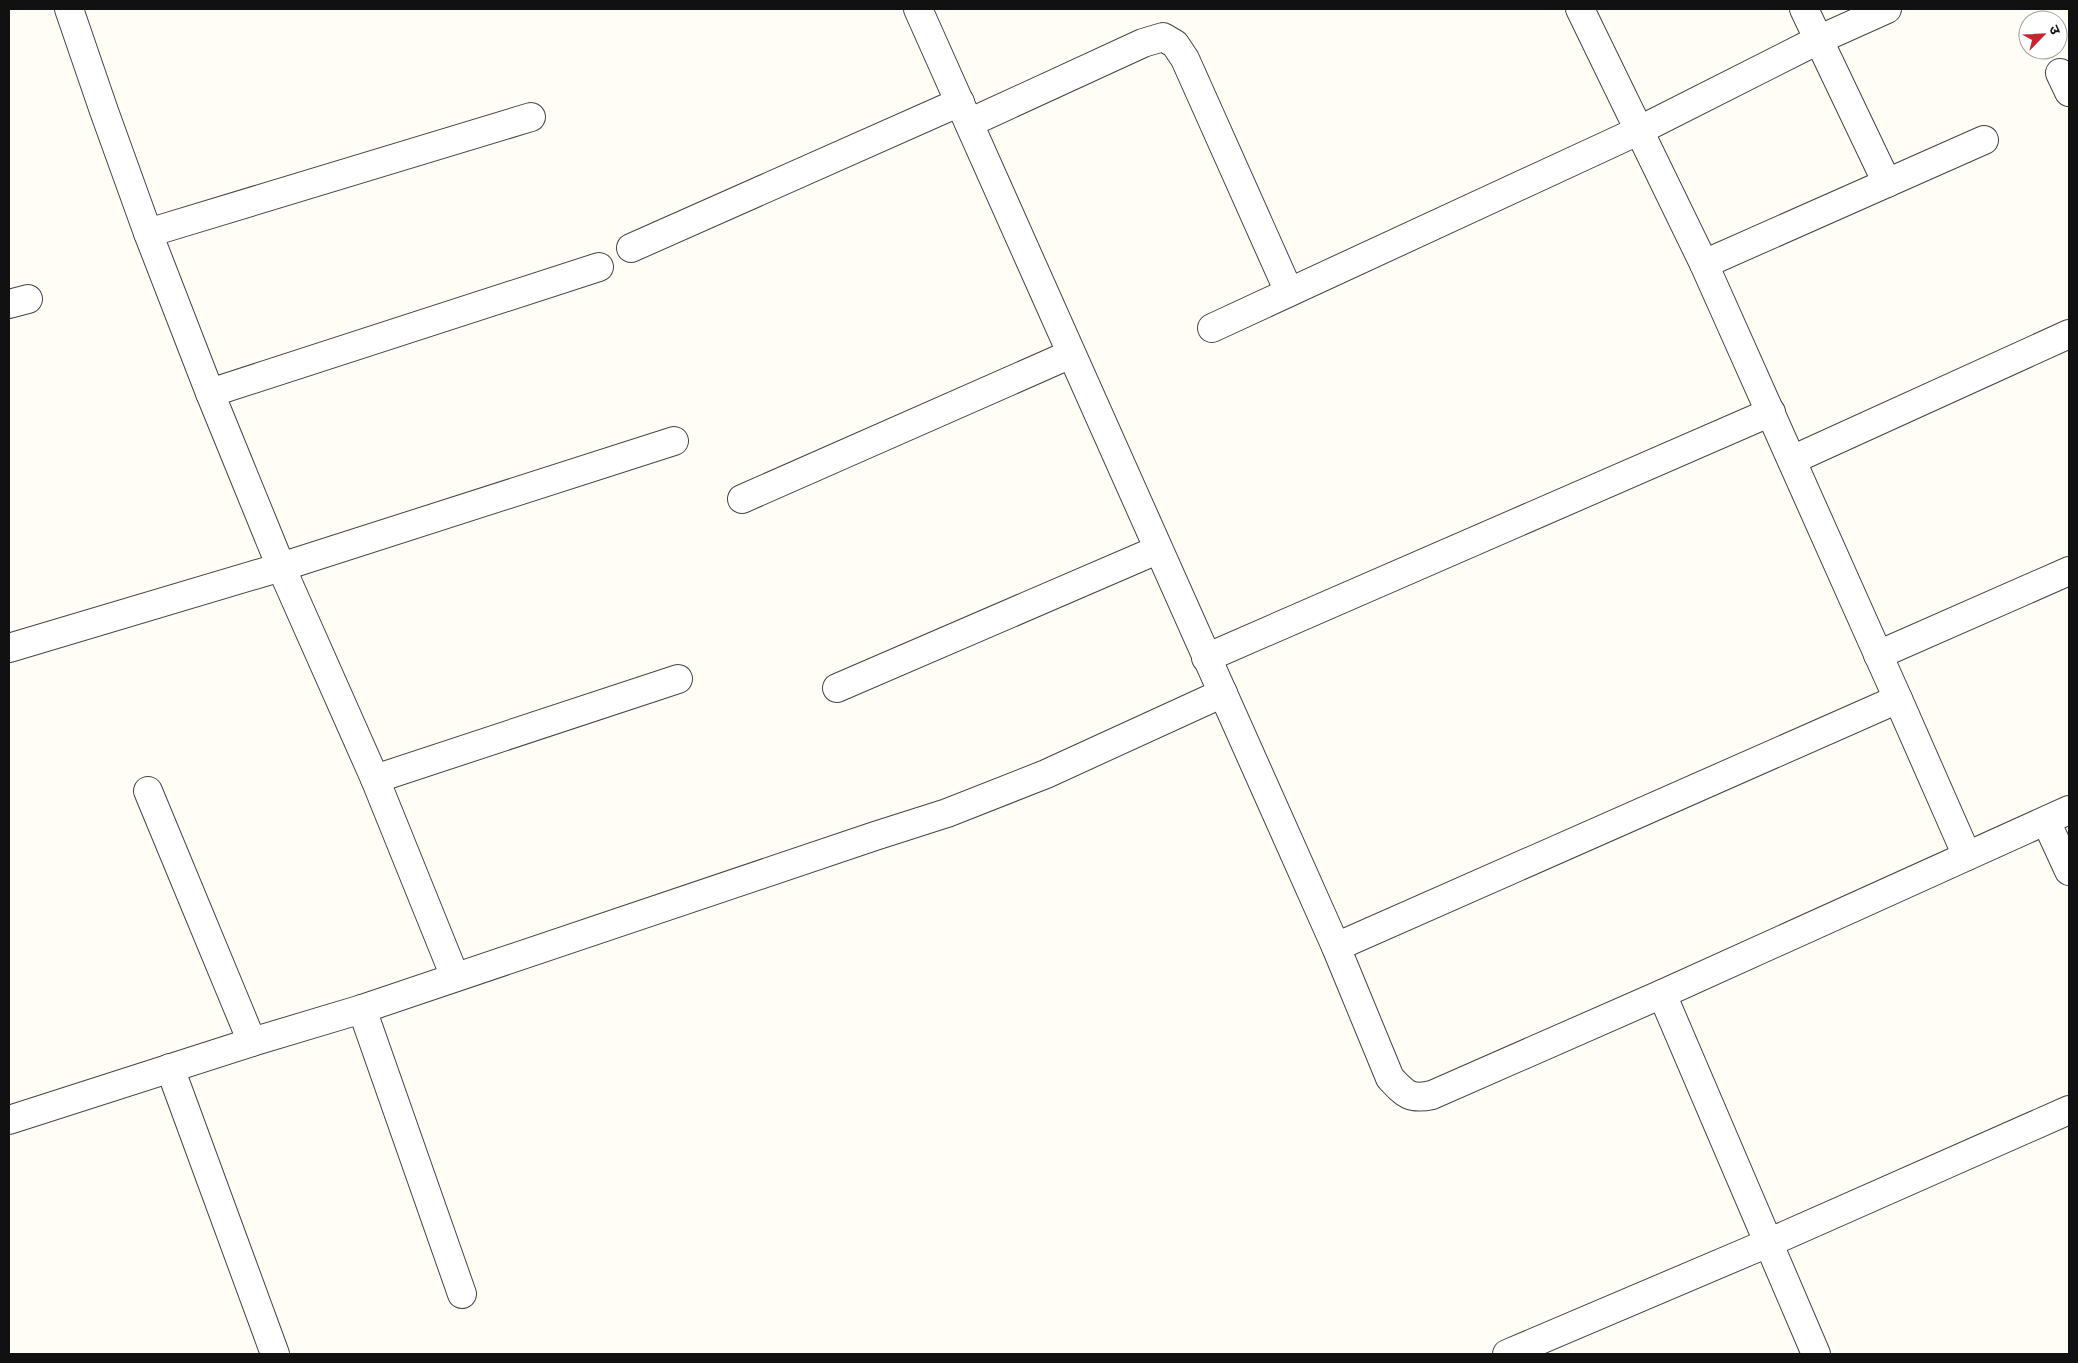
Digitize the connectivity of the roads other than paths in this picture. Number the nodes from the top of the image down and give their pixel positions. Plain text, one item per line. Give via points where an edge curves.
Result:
1 (69, 9) edge
2 (918, 9) edge
3 (1580, 9) edge
4 (1804, 9) edge
5 (1887, 9) edge
6 (1818, 40) junction
7 (964, 112) junction
8 (531, 117) dead end
9 (1638, 131) junction
10 (1984, 140) dead end
11 (1887, 183) junction
12 (148, 233) junction
13 (631, 248) dead end
14 (1704, 264) junction
15 (599, 267) dead end
16 (1289, 292) junction
17 (1212, 328) dead end
18 (2069, 334) edge
19 (1071, 354) junction
20 (210, 393) junction
21 (1771, 412) junction
22 (674, 441) dead end
23 (1792, 460) junction
24 (742, 499) dead end
25 (1158, 550) junction
26 (282, 567) junction
27 (2069, 571) edge
28 (9, 648) edge
29 (1878, 655) junction
30 (1206, 658) junction
31 (678, 679) dead end
32 (837, 688) dead end
33 (1223, 693) junction
34 (1898, 699) junction
35 (375, 778) junction
36 (148, 790) dead end
37 (2058, 816) edge
38 (1967, 856) junction
39 (2069, 871) edge
40 (1336, 947) junction
41 (455, 977) junction
42 (1662, 994) junction
43 (362, 1009) junction
44 (252, 1042) junction
45 (170, 1068) junction
46 (2069, 1110) edge
47 (9, 1120) edge
48 (1768, 1243) junction
49 (462, 1294) dead end
50 (275, 1354) edge
51 (1506, 1354) edge
52 (1816, 1354) edge

1 - 12 street
2 - 7 street
3 - 9 street
4 - 6 street
5 - 6 street
6 - 9 street
6 - 11 street
7 - 13 street
7 - 16 street via 1163,37 1175,44 1185,59
7 - 19 street
8 - 12 street
9 - 14 street
9 - 16 street
10 - 11 street
11 - 14 street
12 - 20 street
14 - 21 street
15 - 20 street
16 - 17 street
18 - 23 street
19 - 24 street
19 - 25 street
20 - 26 street
21 - 23 street
21 - 30 street
22 - 26 street
23 - 29 street
25 - 30 street
25 - 32 street
26 - 28 street
26 - 35 street
27 - 29 street
29 - 34 street
30 - 33 street
31 - 35 street
33 - 40 street
33 - 41 street via 1046,774 947,813
34 - 38 street
34 - 40 street
35 - 41 street
36 - 44 street
37 - 38 street
37 - 39 street
38 - 42 street
40 - 42 street via 1390,1078 1404,1093 1418,1098
41 - 43 street
42 - 48 street
43 - 44 street
43 - 49 street
44 - 45 street
45 - 47 street
45 - 50 street
46 - 48 street
48 - 51 street
48 - 52 street

